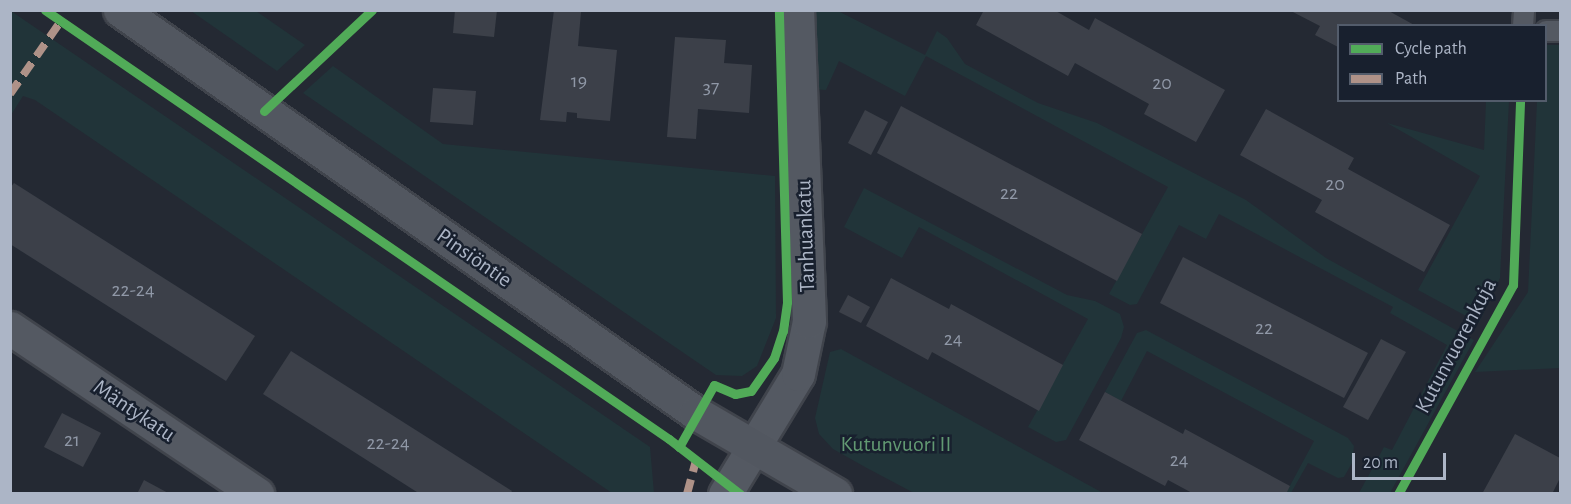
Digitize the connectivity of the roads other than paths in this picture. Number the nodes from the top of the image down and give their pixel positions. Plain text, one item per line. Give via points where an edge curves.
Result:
1 (120, 10) edge
2 (797, 10) edge
3 (10, 328) edge
4 (753, 447) junction
5 (257, 494) edge
6 (725, 494) edge
7 (835, 494) edge

1 - 4 main road, Pinsiöntie via 624,363
2 - 4 street, Tanhuankatu via 809,321 798,374
3 - 5 street, Mäntykatu
4 - 6 street, Tanhuankatu
4 - 7 main road, Pinsiöntie

